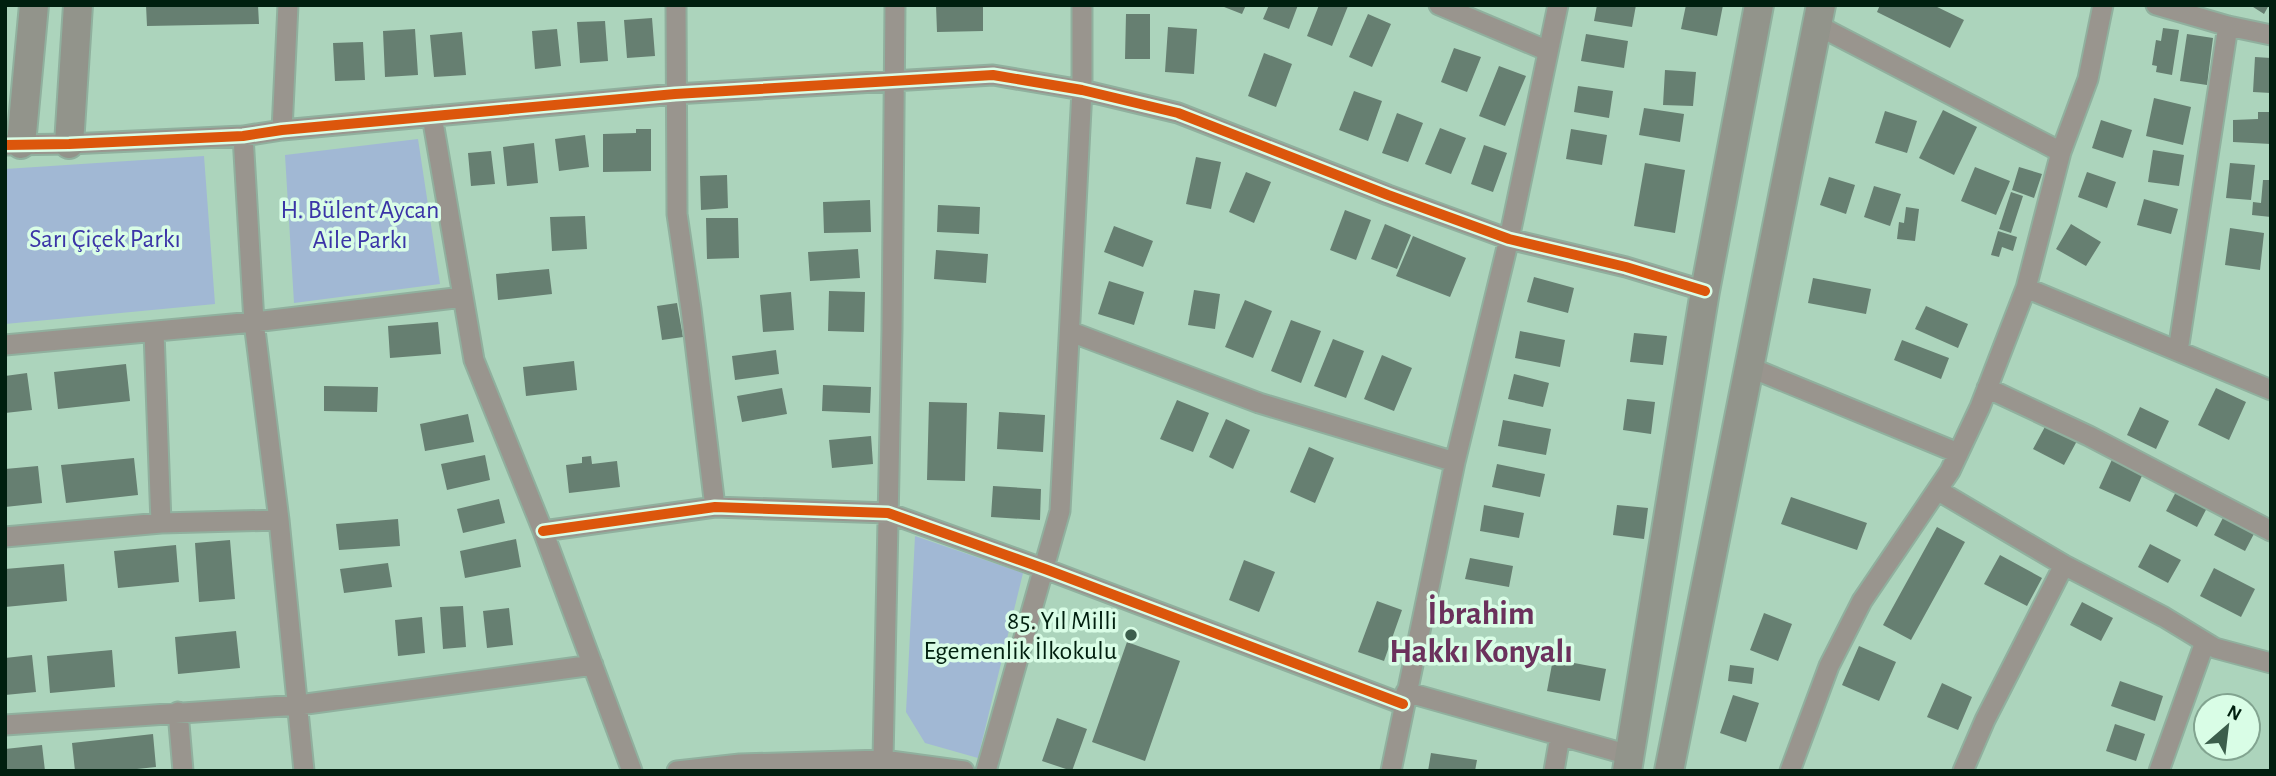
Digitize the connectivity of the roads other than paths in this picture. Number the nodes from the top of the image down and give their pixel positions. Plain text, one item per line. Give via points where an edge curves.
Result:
1 (34, 5) edge
2 (78, 5) edge
3 (288, 5) edge
4 (676, 5) edge
5 (895, 5) edge
6 (1082, 5) edge
7 (1439, 5) edge
8 (1558, 5) edge
9 (1759, 5) edge
10 (2103, 5) edge
11 (2156, 5) edge
12 (1819, 15) edge
13 (2228, 26) junction
14 (2271, 35) edge
15 (1548, 51) junction
16 (895, 81) junction
17 (1082, 90) junction
18 (675, 94) junction
19 (432, 116) junction
20 (282, 130) junction
21 (243, 136) junction
22 (13, 144) edge
23 (69, 145) junction
24 (2061, 152) junction
25 (1509, 239) junction
26 (2026, 288) junction
27 (1705, 291) junction
28 (463, 297) junction
29 (254, 322) junction
30 (154, 332) junction
31 (1071, 332) junction
32 (5, 345) edge
33 (2178, 351) junction
34 (1749, 367) junction
35 (1987, 388) junction
36 (2271, 390) edge
37 (1958, 453) junction
38 (1455, 462) junction
39 (1937, 490) junction
40 (715, 507) junction
41 (888, 513) junction
42 (279, 520) junction
43 (161, 523) junction
44 (543, 531) junction
45 (2271, 531) edge
46 (5, 537) edge
47 (2064, 565) junction
48 (1045, 569) junction
49 (2205, 642) junction
50 (2271, 663) edge
51 (593, 665) junction
52 (1404, 698) junction
53 (299, 705) junction
54 (178, 712) junction
55 (5, 725) edge
56 (1560, 736) junction
57 (883, 760) junction
58 (1628, 763) edge
59 (1674, 769) edge
60 (183, 771) edge
61 (304, 771) edge
62 (632, 771) edge
63 (677, 771) edge
64 (964, 771) edge
65 (986, 771) edge
66 (1391, 771) edge
67 (1554, 771) edge
68 (1790, 771) edge
69 (1964, 771) edge
70 (2159, 771) edge

1 - 22 street
2 - 23 street
3 - 20 street
4 - 18 street
5 - 16 street
6 - 17 street
7 - 15 street
8 - 15 street
9 - 27 street
10 - 24 street via 2088,79
11 - 13 street
12 - 24 street
12 - 34 street
13 - 14 street
13 - 33 street
15 - 25 street
16 - 17 street via 993,75
16 - 18 street
16 - 41 street
17 - 25 street via 1178,113
17 - 31 street
18 - 19 street
18 - 40 street via 677,214
19 - 20 street
19 - 28 street
20 - 21 street
21 - 23 street
21 - 29 street
22 - 23 street
24 - 26 street
25 - 27 street
25 - 38 street
26 - 33 street
26 - 35 street
27 - 58 street
28 - 29 street
28 - 44 street via 474,360
29 - 30 street
29 - 42 street
30 - 32 street
30 - 43 street
31 - 38 street via 1259,403
31 - 48 street via 1060,511
33 - 36 street
34 - 37 street
34 - 59 street
35 - 37 street
35 - 45 street
37 - 39 street
38 - 52 street
39 - 47 street
39 - 68 street via 1862,601 1829,666
40 - 41 street
40 - 44 street
41 - 48 street
41 - 57 street
42 - 43 street
42 - 53 street
43 - 46 street
44 - 51 street
47 - 49 street
47 - 69 street via 1984,720
48 - 52 street
48 - 65 street
49 - 50 street
49 - 70 street
51 - 53 street
51 - 62 street
52 - 56 street
52 - 66 street
53 - 54 street
53 - 61 street
54 - 55 street
54 - 60 street
56 - 58 street
56 - 67 street
57 - 63 street via 740,764
57 - 64 street

